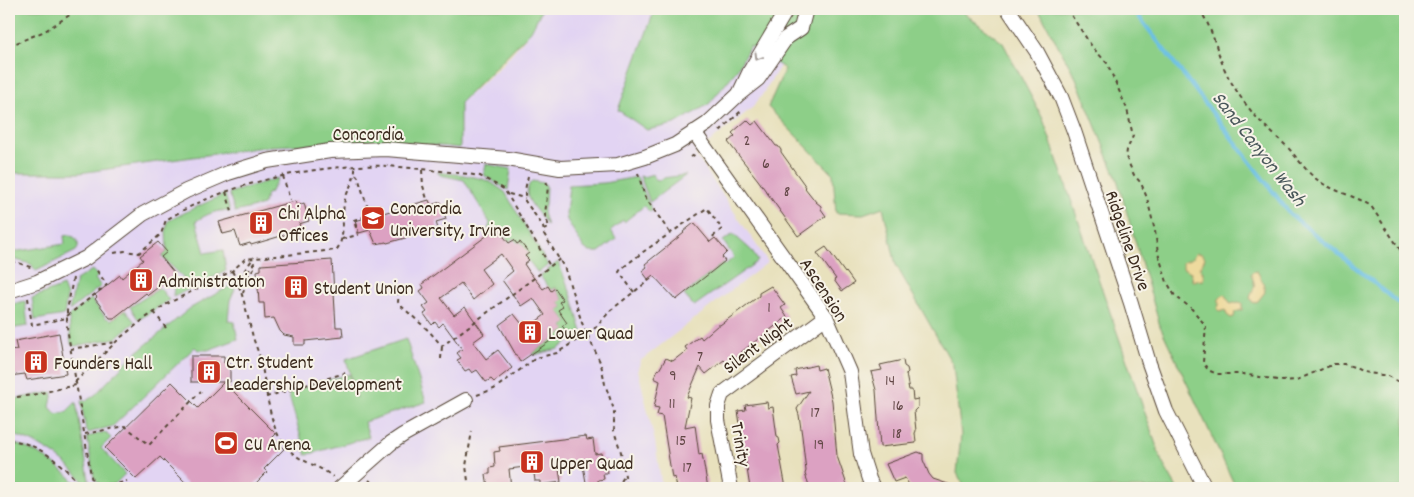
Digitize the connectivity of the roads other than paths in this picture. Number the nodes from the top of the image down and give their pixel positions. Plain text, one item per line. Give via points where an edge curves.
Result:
1 (787, 9) edge
2 (806, 9) edge
3 (1008, 9) edge
4 (739, 94) junction
5 (694, 132) junction
6 (9, 291) edge
7 (826, 318) junction
8 (466, 400) road end
9 (718, 406) joint
10 (340, 488) edge
11 (731, 488) edge
12 (873, 488) edge
13 (1205, 488) edge

1 -> 4 street, Concordia
2 - 4 street, Concordia via 801,28 786,38 758,79
3 - 13 street, Ridgeline Drive via 1037,52 1061,98 1166,411
4 - 5 street, Concordia
5 - 6 street, Concordia via 675,145 645,157 618,164 575,168 386,149 330,151 267,161 211,180 148,210 86,258 37,282
5 - 7 street, Ascension
7 - 9 street, Silent Night via 722,394
7 - 12 street, Ascension via 850,372 861,454
8 - 10 street via 403,435
9 - 11 street, Trinity

